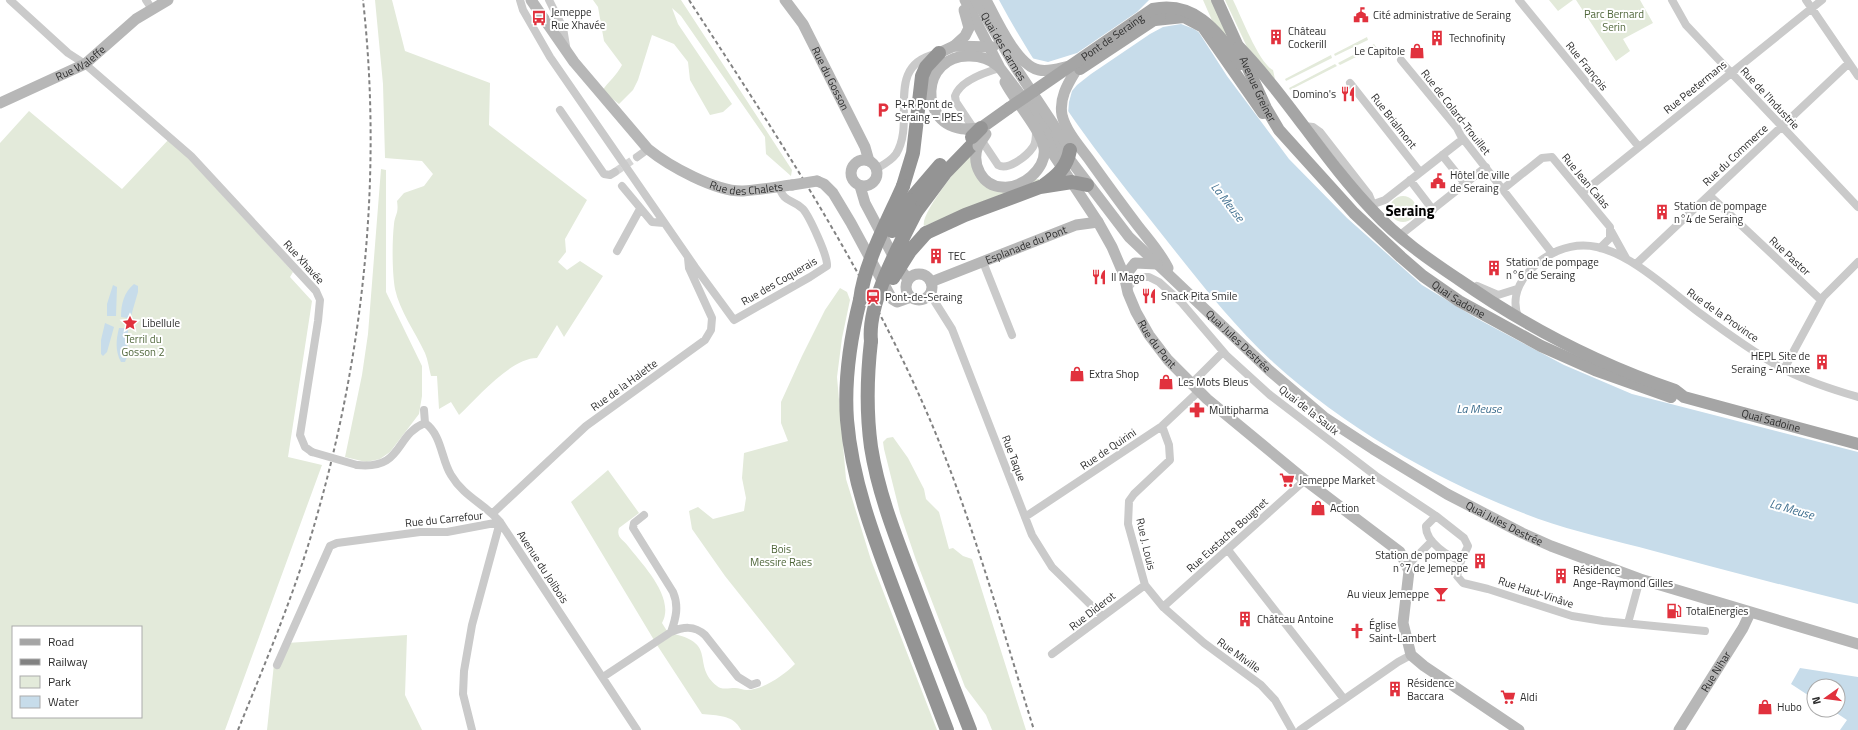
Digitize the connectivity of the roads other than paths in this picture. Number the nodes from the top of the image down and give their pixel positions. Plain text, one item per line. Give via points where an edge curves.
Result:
1 (10, 0) edge
2 (168, 0) edge
3 (523, 0) edge
4 (549, 0) edge
5 (785, 0) edge
6 (961, 0) edge
7 (965, 0) edge
8 (976, 0) edge
9 (986, 0) edge
10 (1217, 0) edge
11 (1519, 0) edge
12 (1672, 0) edge
13 (1806, 0) edge
14 (1822, 0) edge
15 (1178, 2) edge
16 (149, 5) edge
17 (1811, 8) junction
18 (1156, 10) edge
19 (954, 46) junction
20 (988, 46) junction
21 (1239, 47) junction
22 (567, 53) junction
23 (939, 53) junction
24 (1007, 53) junction
25 (1401, 60) dead end
26 (1849, 63) junction
27 (85, 64) junction
28 (1000, 68) junction
29 (1073, 69) junction
30 (1730, 72) junction
31 (1252, 76) junction
32 (1858, 76) edge
33 (1350, 83) dead end
34 (1275, 90) junction
35 (1035, 94) junction
36 (0, 103) edge
37 (560, 110) dead end
38 (1782, 127) junction
39 (1279, 130) junction
40 (1036, 132) junction
41 (976, 136) junction
42 (1463, 139) junction
43 (1639, 147) junction
44 (648, 149) junction
45 (1442, 155) junction
46 (637, 158) tunnel mouth
47 (1067, 159) junction
48 (872, 165) junction
49 (1486, 167) junction
50 (615, 172) dead end
51 (1420, 172) junction
52 (1410, 180) junction
53 (1072, 182) junction
54 (1466, 184) junction
55 (1088, 185) junction
56 (622, 186) dead end
57 (779, 186) junction
58 (860, 186) junction
59 (1040, 187) junction
60 (1503, 190) junction
61 (1582, 193) junction
62 (1709, 195) junction
63 (913, 206) junction
64 (1368, 206) junction
65 (1858, 207) edge
66 (640, 209) junction
67 (1432, 210) junction
68 (1095, 218) junction
69 (664, 223) junction
70 (1610, 230) junction
71 (1399, 236) junction
72 (1112, 247) junction
73 (1600, 248) junction
74 (617, 251) dead end
75 (1552, 253) junction
76 (688, 257) junction
77 (1626, 258) junction
78 (983, 262) junction
79 (1858, 262) edge
80 (1156, 264) junction
81 (1636, 264) junction
82 (1130, 265) junction
83 (1168, 268) junction
84 (908, 279) junction
85 (1464, 284) junction
86 (932, 286) junction
87 (1127, 289) junction
88 (1517, 289) junction
89 (911, 297) junction
90 (1821, 300) junction
91 (858, 306) junction
92 (1202, 306) junction
93 (1519, 319) junction
94 (1012, 335) dead end
95 (871, 341) junction
96 (1223, 352) junction
97 (1784, 369) junction
98 (1195, 388) junction
99 (1684, 397) junction
100 (1858, 397) edge
101 (424, 410) dead end
102 (425, 424) junction
103 (1162, 426) junction
104 (1858, 444) edge
105 (1305, 480) junction
106 (493, 513) junction
107 (644, 515) dead end
108 (1436, 516) junction
109 (1025, 517) junction
110 (500, 522) junction
111 (1432, 541) junction
112 (1228, 550) junction
113 (1462, 562) junction
114 (1408, 565) junction
115 (1640, 579) junction
116 (1145, 585) junction
117 (1163, 607) junction
118 (1750, 613) junction
119 (1102, 616) junction
120 (1628, 623) junction
121 (1705, 631) dead end
122 (671, 632) junction
123 (1858, 644) edge
124 (1052, 654) dead end
125 (1411, 655) junction
126 (277, 665) dead end
127 (603, 677) junction
128 (757, 683) dead end
129 (1344, 699) junction
130 (472, 730) edge
131 (637, 730) edge
132 (947, 730) edge
133 (970, 730) edge
134 (1292, 730) edge
135 (1300, 730) edge
136 (1519, 730) edge
137 (1679, 730) edge

1 - 27 street, Rue Xhavée via 68,53
2 - 16 street, Rue Waleffe
3 - 22 street, Rue des Chalets
3 - 69 street via 550,57
4 - 22 street via 563,28
5 - 48 street, Rue du Gosson via 803,24
6 - 19 street via 969,28 965,36
7 - 20 street, Quai des Carmes
8 - 24 street, Quai des Carmes
9 - 29 street via 1018,55 1028,65 1039,70
10 - 21 main road, Avenue Greiner
11 - 43 street, Rue François
12 - 30 street, Rue de l'Industrie via 1686,25
13 - 17 street
14 - 17 street, Rue Peetermans
15 - 18 main road via 1164,4
15 - 31 main road via 1197,10 1206,18
16 - 27 street, Rue Waleffe
17 - 26 street
17 - 30 street, Rue Peetermans
18 - 29 main road, Pont de Seraing
18 - 39 main road via 1194,21 1208,33 1248,94
19 - 20 street
19 - 23 street
20 - 24 street
20 - 28 street, Quai des Carmes
21 - 31 main road, Avenue Greiner
21 - 34 main road, Avenue Greiner
22 - 44 street, Rue des Chalets
23 - 48 street via 920,59 910,69 906,81 899,147 892,159
23 - 91 highway, bridge via 928,63 922,76 913,153 903,186 862,286
24 - 35 street, Quai des Carmes
25 - 42 street, Rue de Colard-Trouillet via 1452,121
26 - 32 street
26 - 38 street, Rue du Commerce
27 - 36 street, Rue Waleffe
27 - 102 street, Rue Xhavée, bridge via 191,156 316,291 320,300 318,321 300,435 305,447 312,452 357,465 372,466 393,457 410,433 417,426
28 - 40 street via 1010,90
28 - 40 street via 985,72 960,88 954,96 956,102 1001,167 1009,166 1032,148
28 - 41 street via 984,57 959,56 946,63 934,75 930,93 937,114 950,125
28 - 47 street, Quai des Carmes via 1039,120 1053,154
29 - 35 main road, Pont de Seraing
29 - 83 street via 1066,86 1062,115 1072,135 1159,251
30 - 38 street, Rue de l'Industrie
30 - 43 street, Rue Peetermans
31 - 34 main road
31 - 39 main road, Avenue Greiner
33 - 51 street, Rue Brialmont
34 - 64 main road, Quai Sadoine
35 - 41 main road, Pont de Seraing, bridge
35 - 47 street, Quai Jules Destrée
37 - 50 street via 604,174 610,175
38 - 62 street, Rue du Commerce
38 - 65 street, Rue de l'Industrie
39 - 99 main road, Quai Sadoine via 1374,233 1458,301 1588,368 1674,398
40 - 41 street via 1044,150 1039,169 1028,179 1008,187 995,186 982,176 975,161
41 - 63 highway
42 - 45 street
42 - 49 street, Rue de Colard-Trouillet
43 - 61 street, Rue Peetermans
44 - 46 street
44 - 57 street, Rue des Chalets via 670,165 727,188 743,191
45 - 51 street
45 - 54 street
47 - 53 street
47 - 55 street, Quai Jules Destrée
47 - 59 highway
47 - 83 street, Quai Jules Destrée
48 - 58 street via 876,178 874,182
48 - 58 street via 857,162 852,169 853,181
49 - 54 street
49 - 60 street, Rue de Colard-Trouillet
51 - 52 street
52 - 64 street via 1385,200
52 - 67 street
53 - 55 highway
53 - 59 highway
53 - 68 street
54 - 67 street
55 - 80 street, Quai Jules Destrée via 1129,237
56 - 66 street
57 - 76 street, Rue des Coquerais via 784,198 804,210 827,263 826,268 734,320
57 - 89 street, Rue des Chalets, bridge via 817,181 824,184 833,193 851,223 892,299 897,302
58 - 84 street via 865,203 900,269
59 - 95 highway, bridge via 965,215 926,233 896,271
60 - 61 street, Rue Jean Calas via 1542,158 1549,156 1555,159
60 - 75 street, Rue de Colard-Trouillet
61 - 70 street, Rue Jean Calas via 1608,224
62 - 81 street, Rue du Commerce
62 - 90 street, Rue Pastor
63 - 91 highway, bridge via 889,235
63 - 95 highway, bridge via 882,287 870,327
64 - 71 main road, Quai Sadoine
66 - 69 street via 652,222
66 - 74 street
67 - 71 street
68 - 72 street
68 - 78 street, Esplanade du Pont
68 - 82 street via 1103,221
69 - 76 street
70 - 73 street via 1608,240
70 - 77 street, Rue de la Province
71 - 85 main road, Quai Sadoine
72 - 82 street
72 - 87 street, Rue du Pont
73 - 75 street, Rue de la Province via 1579,246
73 - 77 street, Rue de la Province
75 - 88 street via 1535,265
76 - 106 street, Rue de la Halette via 689,268 712,318 711,330 705,340 586,426
77 - 81 street, Rue de la Province
78 - 86 street, Esplanade du Pont
78 - 94 street
79 - 90 street
80 - 82 street
80 - 92 street, Quai Jules Destrée
81 - 97 street, Rue de la Province via 1702,315
82 - 87 street
83 - 92 street, Quai Jules Destrée via 1188,287
84 - 86 street via 921,273
84 - 89 street via 906,287
85 - 88 street via 1472,284 1498,295
85 - 93 main road, Quai Sadoine
86 - 89 street, Esplanade du Pont via 924,299 917,300
86 - 109 street, Rue Taque via 935,302 952,329
87 - 96 street, Quai de la Saulx via 1134,280 1141,277 1156,280 1181,302
87 - 98 street, Rue du Pont via 1149,335 1168,360
88 - 93 street via 1515,306
90 - 97 street
91 - 132 highway via 849,348 846,383 847,420 859,488 870,527
92 - 115 street, Quai Jules Destrée via 1296,394 1324,417 1373,449 1447,494 1522,533
93 - 99 main road, Quai Sadoine via 1572,347 1624,371 1675,390
95 - 133 highway via 868,418 879,484 892,526
96 - 98 street, Rue de Quirini
96 - 108 street, Quai de la Saulx via 1308,424 1376,476
97 - 100 street, Rue de la Province
98 - 103 street, Rue de Quirini
98 - 105 street, Rue du Pont
99 - 104 main road, Quai Sadoine
101 - 102 street
102 - 106 street, Avenue du Jolibois via 436,435 446,465 455,481 472,500
103 - 109 street, Rue de Quirini
103 - 116 street, Rue J. Louis via 1171,453 1170,460 1131,497 1128,509 1128,524
105 - 112 street, Rue Eustache Bougnet
105 - 114 street, Rue du Pont via 1400,552
106 - 110 street, Avenue du Jolibois
107 - 122 street via 634,523 633,528 675,596 676,615
108 - 111 street via 1426,529
108 - 113 street, Quai de la Saulx via 1467,541 1468,546
109 - 119 street, Rue Taque via 1032,535 1052,567
110 - 126 street, Rue du Carrefour via 447,532 420,532 330,546
110 - 127 street, Avenue du Jolibois
110 - 130 street, Rue du Carrefour via 472,625 464,672 463,694
111 - 113 street via 1451,558
111 - 114 street
112 - 117 street, Rue Eustache Bougnet
112 - 129 street
113 - 120 street, Rue Haut-Vinâve via 1457,576 1463,583 1572,616
114 - 125 street via 1402,617
115 - 118 street, Quai Jules Destrée
115 - 120 street
116 - 117 street, Rue J. Louis
116 - 119 street, Rue Diderot
117 - 134 street, Rue Miville via 1204,643 1261,685 1275,700
118 - 123 street, Quai Jules Destrée
118 - 137 street, Rue Nihar via 1744,628
119 - 124 street, Rue Diderot
120 - 121 street, Rue Haut-Vinâve
122 - 127 street
122 - 128 street via 684,628 697,630 705,635 740,680 751,685
125 - 129 street
125 - 136 street
127 - 131 street, Avenue du Jolibois
129 - 135 street

